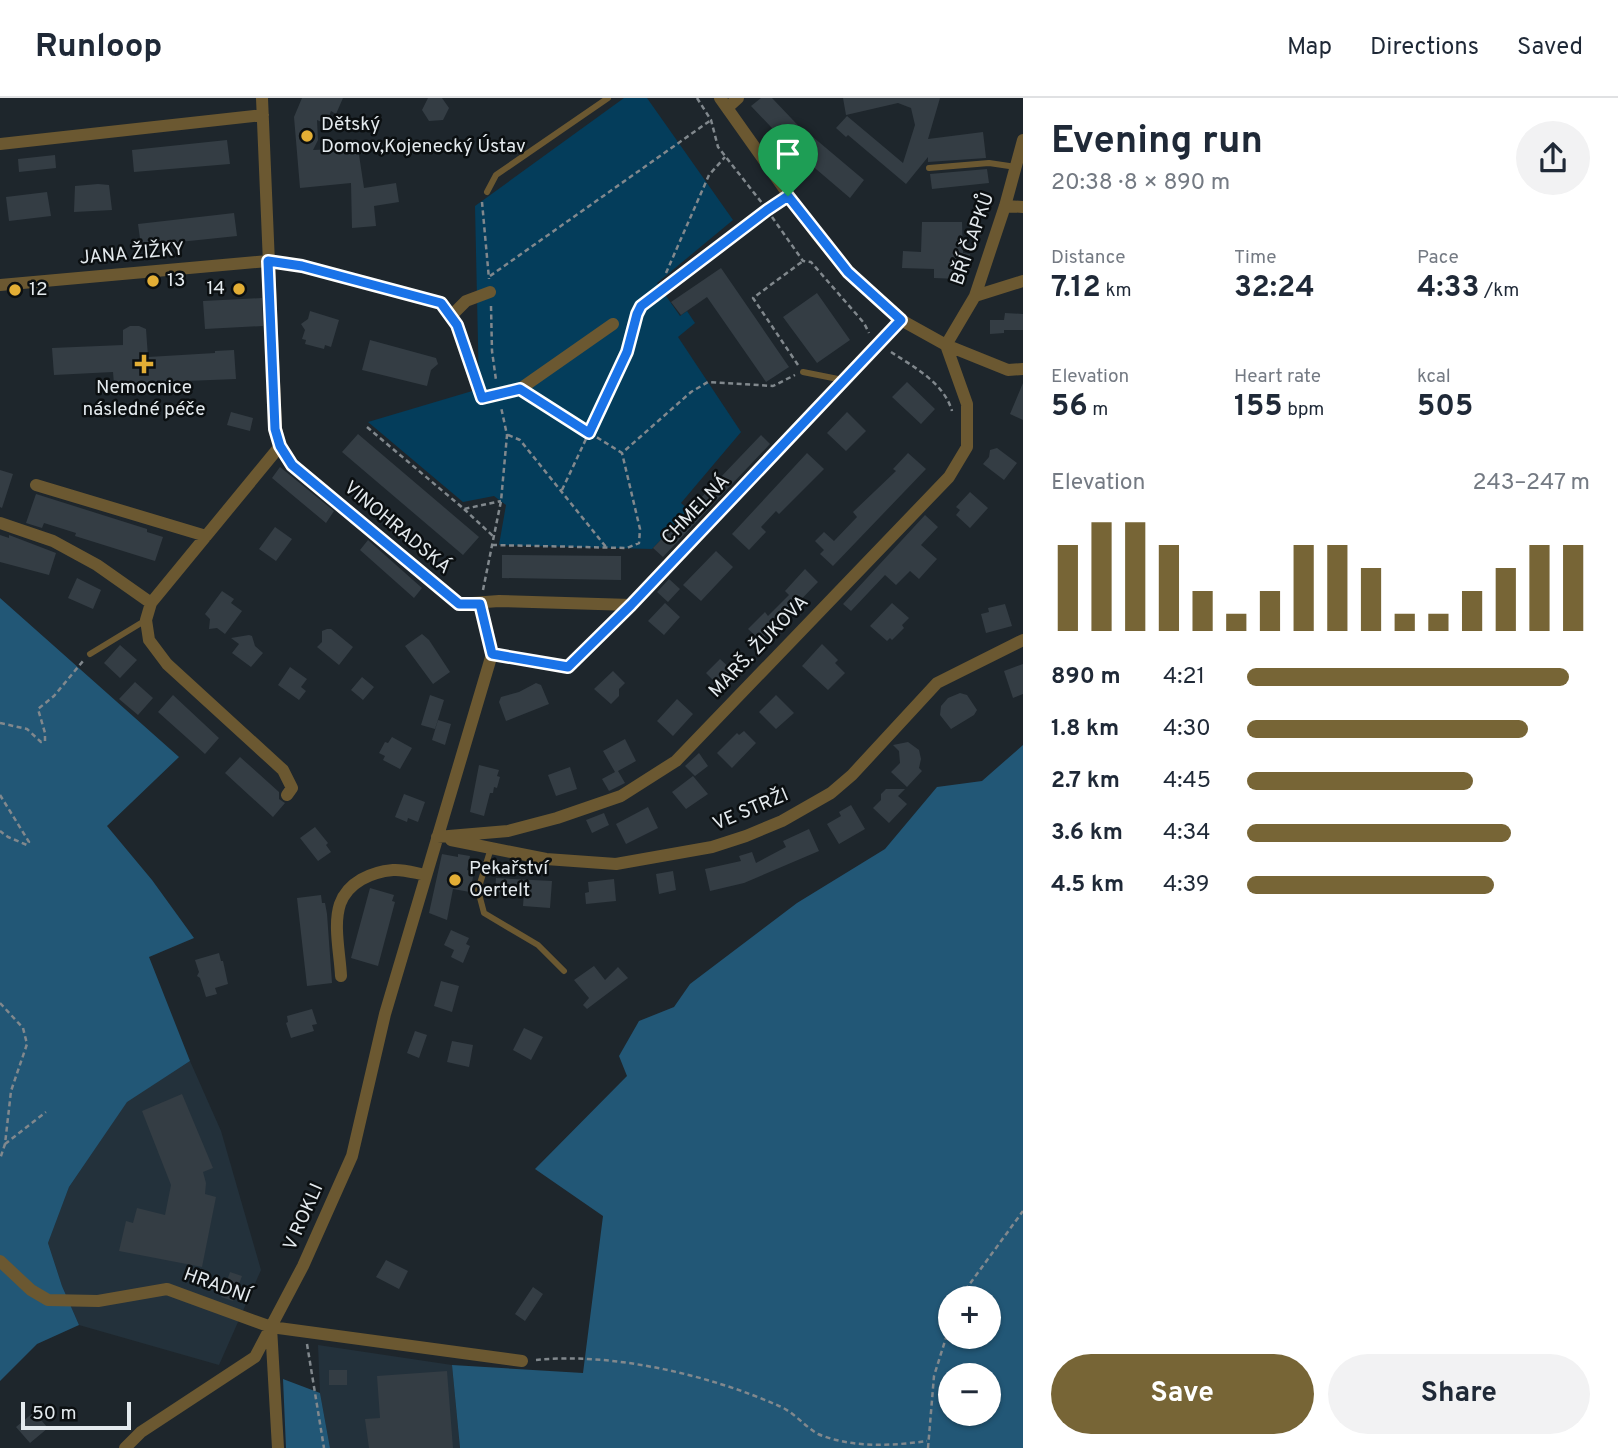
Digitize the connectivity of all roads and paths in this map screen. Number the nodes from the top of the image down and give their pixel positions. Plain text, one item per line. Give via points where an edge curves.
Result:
1 (262, 98) edge
2 (608, 98) edge
3 (697, 98) edge
4 (738, 98) edge
5 (723, 103) edge
6 (263, 115) junction
7 (710, 120) junction
8 (1023, 141) edge
9 (0, 144) edge
10 (725, 158) junction
11 (1016, 167) junction
12 (929, 168) dead end
13 (487, 192) dead end
14 (788, 196) junction
15 (1005, 206) junction
16 (1023, 207) edge
17 (767, 210) junction
18 (268, 261) junction
19 (803, 261) junction
20 (665, 276) dead end
21 (489, 277) dead end
22 (1023, 281) edge
23 (0, 285) edge
24 (662, 290) joint
25 (490, 292) dead end
26 (975, 296) junction
27 (452, 315) junction
28 (901, 320) junction
29 (612, 324) dead end
30 (872, 339) dead end
31 (946, 345) junction
32 (883, 346) dead end
33 (1023, 369) edge
34 (803, 372) junction
35 (845, 380) junction
36 (520, 389) junction
37 (499, 396) junction
38 (954, 416) dead end
39 (368, 427) dead end
40 (589, 433) junction
41 (507, 435) junction
42 (280, 446) junction
43 (622, 453) junction
44 (36, 485) dead end
45 (562, 490) junction
46 (501, 501) junction
47 (464, 509) junction
48 (0, 523) edge
49 (206, 536) junction
50 (494, 537) junction
51 (492, 545) junction
52 (606, 547) junction
53 (151, 603) junction
54 (480, 604) junction
55 (631, 605) junction
56 (146, 620) junction
57 (1023, 640) edge
58 (90, 654) joint
59 (492, 654) junction
60 (0, 723) edge
61 (0, 795) edge
62 (287, 795) dead end
63 (0, 831) edge
64 (437, 837) junction
65 (491, 848) junction
66 (426, 875) junction
67 (564, 971) dead end
68 (341, 976) dead end
69 (0, 1003) edge
70 (46, 1112) dead end
71 (5, 1144) junction
72 (0, 1159) edge
73 (1023, 1212) edge
74 (0, 1261) edge
75 (968, 1286) edge
76 (271, 1326) junction
77 (305, 1331) junction
78 (942, 1349) edge
79 (522, 1361) joint
80 (927, 1441) junction
81 (125, 1448) edge
82 (278, 1448) edge
83 (324, 1448) edge
84 (928, 1448) edge

1 - 6 street, VINOHRADSKÁ
2 - 13 lane via 496,175
3 - 7 path
4 - 5 street
5 - 14 street
6 - 9 street
6 - 18 street, VINOHRADSKÁ
7 - 10 path
7 - 21 path
8 - 11 street, BŘÍ ČAPKŮ
10 - 17 path
10 - 20 path via 709,175
11 - 12 lane via 989,163
11 - 15 street, BŘÍ ČAPKŮ
14 - 17 lane
14 - 28 street via 848,272
15 - 16 street
15 - 26 street, BŘÍ ČAPKŮ
17 - 19 path
17 - 24 lane
18 - 23 street, JANA ŽIŽKY
18 - 27 street, JANA ŽIŽKY via 441,303
18 - 42 street, VINOHRADSKÁ via 275,429
19 - 30 path via 811,262 864,323
19 - 34 path via 753,298
22 - 26 street
24 - 40 path via 637,314 627,352
25 - 27 street via 466,301
26 - 31 street, BŘÍ ČAPKŮ
27 - 37 street via 482,398
28 - 31 street
28 - 35 street, CHMELNÁ
29 - 36 street
31 - 33 street via 1008,370
31 - 64 street, MARŠ. ŽUKOVA via 967,404 967,447 949,477 676,761 621,796 557,818 508,831
32 - 38 path via 923,373 948,399
34 - 35 lane
34 - 43 path via 773,386 708,382
35 - 55 street, CHMELNÁ
36 - 37 street
36 - 40 path
37 - 41 path
39 - 47 path
40 - 43 path
40 - 45 path
41 - 45 path via 520,440
41 - 46 path
42 - 49 street
42 - 54 street, VINOHRADSKÁ via 292,465 459,604
43 - 52 path via 640,529 639,544
44 - 49 street
45 - 52 path
46 - 47 path
46 - 50 path
47 - 50 path
48 - 53 street via 53,541
49 - 53 street
50 - 51 path
51 - 52 path
51 - 54 path
53 - 56 street
54 - 55 street, VINOHRADSKÁ
54 - 59 street
55 - 59 street, CHMELNÁ via 568,667
56 - 58 lane
56 - 62 street via 149,640 167,664 283,770 292,788
57 - 65 street, VE STRŽI via 937,683 831,793 746,836 712,847 616,864 546,859
58 - 60 path via 38,709 44,741 27,729
59 - 64 street, V ROKLI
61 - 63 path via 29,842 21,844
64 - 65 street, VE STRŽI
64 - 66 street, V ROKLI
65 - 67 lane via 478,890 484,913 538,945
66 - 68 street via 395,869 368,875 349,887 338,924
66 - 76 street, V ROKLI via 385,1014 352,1156
69 - 71 path via 23,1028 27,1044 11,1091
70 - 71 path
71 - 72 path
73 - 75 path
74 - 76 street, HRADNÍ via 48,1300 97,1301 167,1289
76 - 77 street
76 - 81 street, V ROKLI via 256,1356 141,1432
76 - 82 street
77 - 79 street
77 - 83 path
78 - 80 path via 934,1376
79 - 80 path via 649,1365 782,1407 818,1434 846,1442 878,1448
80 - 84 path

